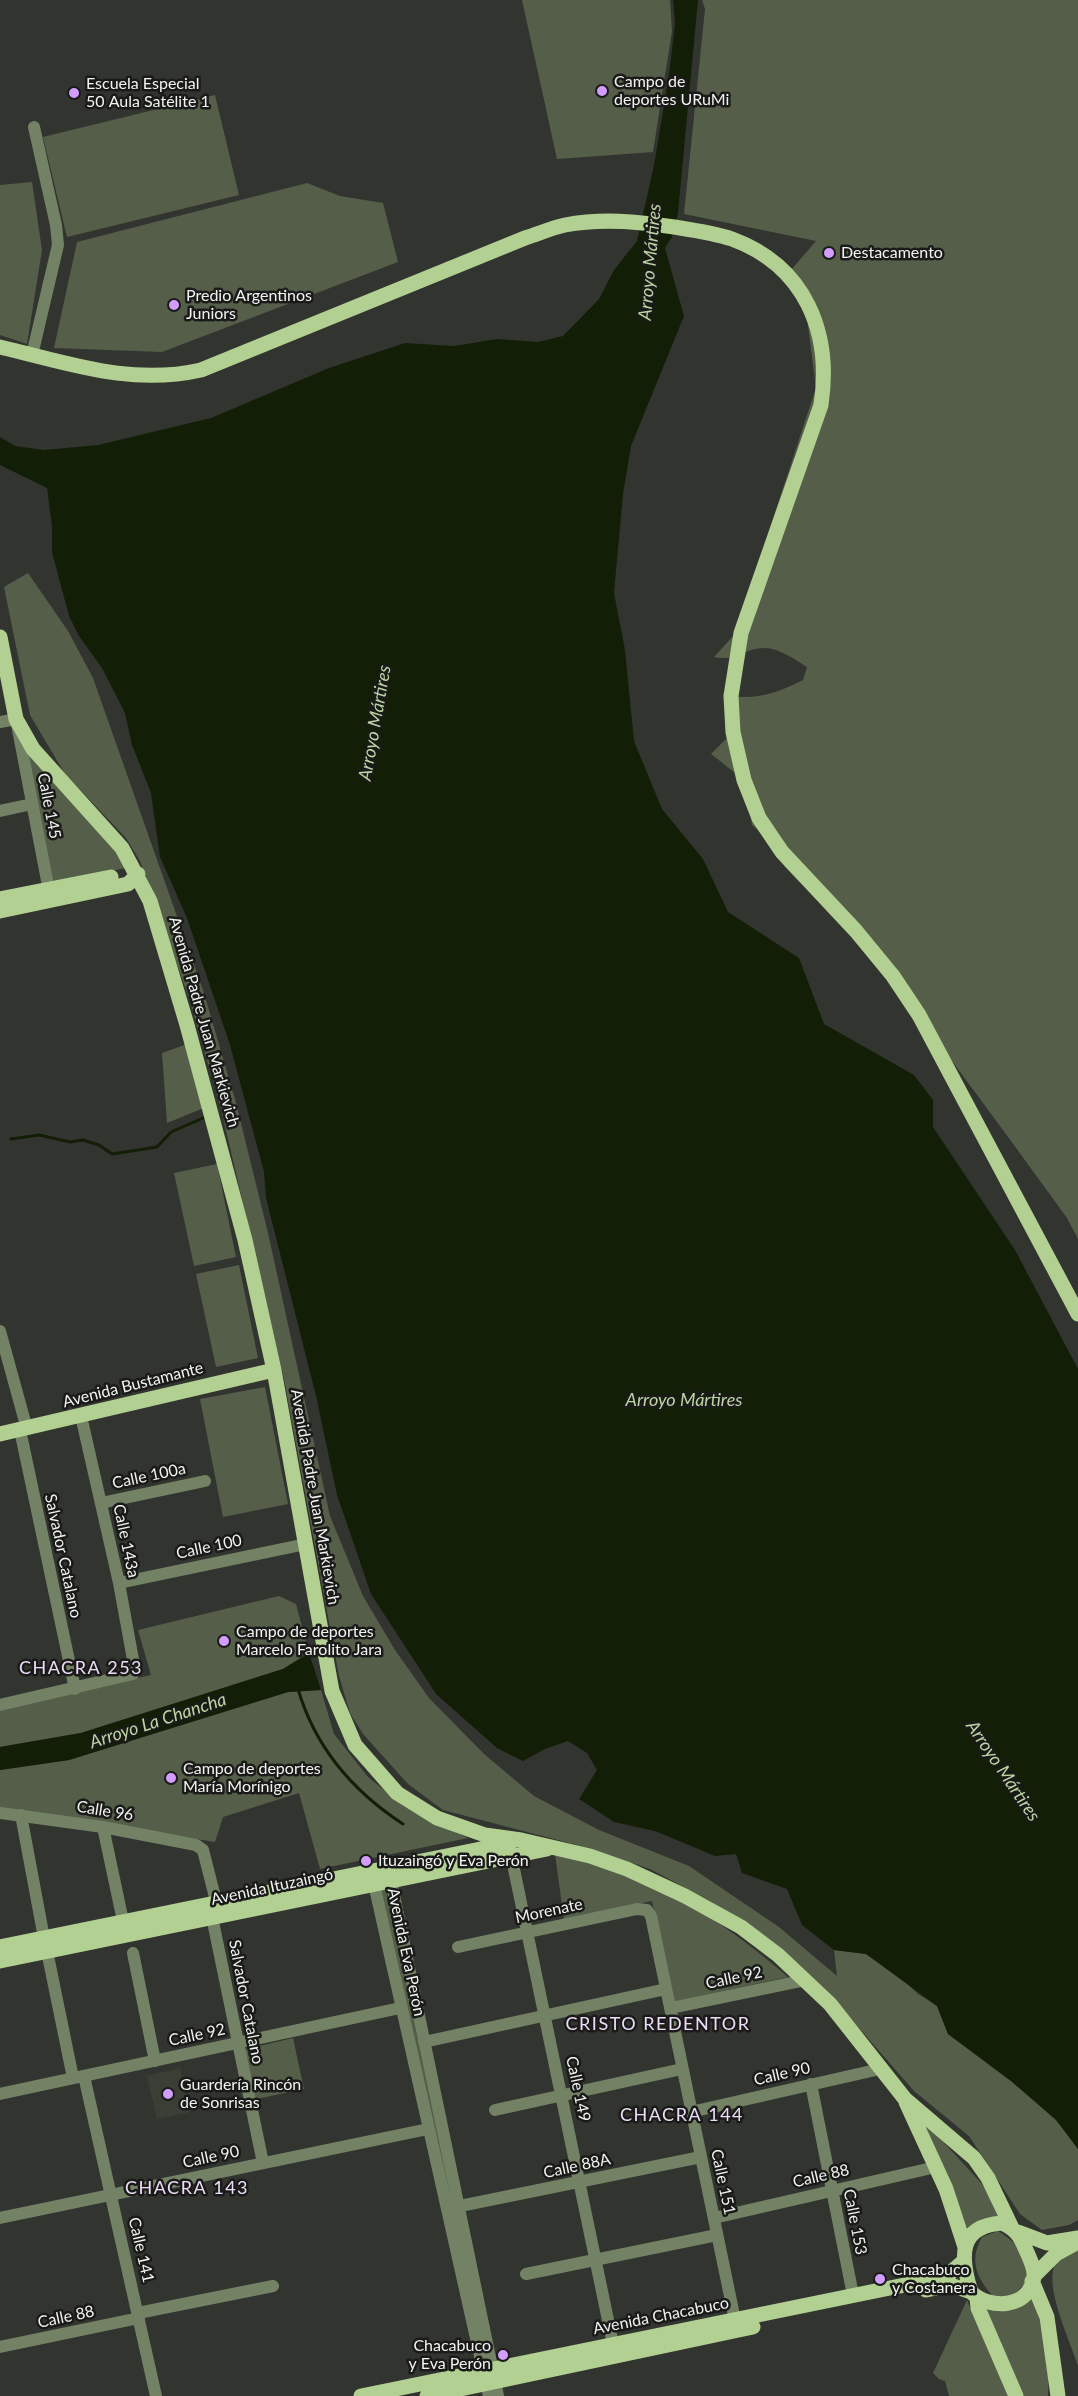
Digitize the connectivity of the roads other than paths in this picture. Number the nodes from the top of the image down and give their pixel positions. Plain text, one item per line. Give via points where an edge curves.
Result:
1 (34, 127) dead end
2 (0, 347) edge
3 (32, 355) junction
4 (0, 637) edge
5 (16, 718) junction
6 (0, 722) edge
7 (32, 804) junction
8 (0, 811) edge
9 (138, 874) junction
10 (49, 895) junction
11 (0, 899) edge
12 (0, 911) edge
13 (1078, 1314) edge
14 (0, 1331) edge
15 (274, 1370) junction
16 (81, 1416) junction
17 (23, 1429) junction
18 (0, 1434) edge
19 (205, 1481) dead end
20 (101, 1503) junction
21 (306, 1544) junction
22 (119, 1583) junction
23 (75, 1689) junction
24 (0, 1705) edge
25 (0, 1813) edge
26 (21, 1815) junction
27 (103, 1827) junction
28 (521, 1840) junction
29 (502, 1844) junction
30 (551, 1848) junction
31 (513, 1856) junction
32 (385, 1875) junction
33 (374, 1884) junction
34 (216, 1901) junction
35 (647, 1910) joint
36 (212, 1917) junction
37 (123, 1921) junction
38 (529, 1932) junction
39 (46, 1945) junction
40 (0, 1947) edge
41 (458, 1947) dead end
42 (133, 1953) dead end
43 (0, 1961) edge
44 (805, 1980) junction
45 (666, 1989) junction
46 (400, 2008) junction
47 (670, 2008) junction
48 (546, 2014) junction
49 (424, 2042) junction
50 (237, 2043) junction
51 (155, 2061) junction
52 (682, 2069) junction
53 (880, 2069) junction
54 (79, 2077) junction
55 (811, 2084) junction
56 (0, 2094) edge
57 (562, 2096) junction
58 (905, 2099) junction
59 (495, 2110) dead end
60 (691, 2112) junction
61 (428, 2129) junction
62 (701, 2157) junction
63 (263, 2163) junction
64 (936, 2167) junction
65 (580, 2182) junction
66 (832, 2191) junction
67 (111, 2195) junction
68 (460, 2206) junction
69 (0, 2218) edge
70 (714, 2218) junction
71 (1015, 2229) junction
72 (717, 2235) junction
73 (1078, 2240) edge
74 (964, 2254) junction
75 (596, 2260) junction
76 (526, 2274) dead end
77 (1033, 2279) junction
78 (273, 2286) dead end
79 (853, 2295) junction
80 (974, 2295) junction
81 (139, 2316) junction
82 (735, 2320) junction
83 (613, 2344) junction
84 (0, 2347) edge
85 (491, 2383) edge
86 (156, 2396) edge
87 (361, 2396) edge
88 (428, 2396) edge
89 (1016, 2396) edge
90 (1058, 2396) edge

1 - 3 street via 58,245
2 - 3 main road
3 - 13 main road via 126,376 178,376 525,238 563,226 599,221 640,221 731,239 758,251 784,272 813,313 824,356 825,378 821,405 741,633 731,696 733,732 744,780 759,818 782,852 856,931 919,1015
4 - 5 main road, Avenida Padre Juan Markievich
5 - 6 street
5 - 7 street, Calle 145
5 - 9 main road, Avenida Padre Juan Markievich via 33,748 122,848
7 - 8 street
7 - 10 street, Calle 145
9 - 10 main road
9 - 15 main road, Avenida Padre Juan Markievich via 153,912 219,1140
10 - 11 main road
10 - 12 main road
14 - 17 street, Salvador Catalano
15 - 16 main road, Avenida Bustamante
15 - 21 main road, Avenida Padre Juan Markievich
16 - 17 main road, Avenida Bustamante
16 - 20 street, Calle 143a
17 - 18 main road, Avenida Bustamante
17 - 23 street, Salvador Catalano
19 - 20 street, Calle 100a
20 - 22 street, Calle 143a
21 - 22 street, Calle 100
21 - 28 main road, Avenida Padre Juan Markievich via 332,1691 355,1745 374,1770 413,1804 459,1827
22 - 23 street, Calle 143a via 133,1674
23 - 24 street
25 - 26 street, Calle 96
26 - 27 street, Calle 96
26 - 39 street, Calle 141
27 - 34 street, Calle 96 via 196,1845 203,1850
27 - 37 street
28 - 29 main road, Avenida Ituzaingó
28 - 30 main road, Avenida Padre Juan Markievich
29 - 31 street
29 - 32 main road, Avenida Ituzaingó
30 - 31 main road, Avenida Ituzaingó
30 - 44 main road, Avenida Padre Juan Markievich via 627,1869 685,1896 741,1927
31 - 32 main road, Avenida Ituzaingó
31 - 38 street, Calle 149
32 - 33 main road, Avenida Ituzaingó
32 - 34 main road, Avenida Ituzaingó
32 - 49 street, Avenida Eva Perón
33 - 36 main road, Avenida Ituzaingó
33 - 46 street, Avenida Eva Perón
34 - 36 street
34 - 37 main road, Avenida Ituzaingó
35 - 38 street, Morenate
35 - 45 street, Calle 151
36 - 39 main road, Avenida Ituzaingó
36 - 50 street, Salvador Catalano
37 - 39 main road, Avenida Ituzaingó
38 - 41 street, Morenate
38 - 48 street, Calle 149
39 - 40 main road, Avenida Ituzaingó
39 - 43 main road, Avenida Ituzaingó
39 - 54 street, Calle 141
42 - 51 street
44 - 47 street, Calle 92
44 - 53 main road, Avenida Padre Juan Markievich via 830,2004
45 - 47 street, Calle 151
45 - 48 street
46 - 50 street, Calle 92
46 - 61 street, Avenida Eva Perón
47 - 52 street, Calle 151
48 - 49 street
48 - 57 street, Calle 149
49 - 68 street, Avenida Eva Perón
50 - 51 street, Calle 92
50 - 63 street, Salvador Catalano
51 - 54 street, Calle 92
52 - 57 street
52 - 60 street, Calle 151
53 - 55 street, Calle 90
53 - 58 main road, Avenida Padre Juan Markievich
54 - 56 street, Calle 92
54 - 67 street, Calle 141
55 - 60 street, Calle 90
55 - 66 street, Calle 153
57 - 59 street
57 - 65 street, Calle 149
58 - 64 main road, Avenida Padre Juan Markievich
58 - 71 main road, Avenida Padre Juan Markievich via 974,2158
60 - 62 street, Calle 151
61 - 63 street, Calle 90
61 - 85 street, Avenida Eva Perón
62 - 65 street, Calle 88A
62 - 70 street, Calle 151
63 - 67 street, Calle 90
64 - 66 street, Calle 88
64 - 74 main road, Avenida Padre Juan Markievich via 950,2197
65 - 68 street, Calle 88A
65 - 75 street, Calle 149
66 - 70 street, Calle 88
66 - 79 street, Calle 153
67 - 69 street, Calle 90
67 - 81 street, Calle 141
68 - 85 street, Avenida Eva Perón
70 - 72 street, Calle 151
71 - 73 main road via 1047,2243
71 - 74 main road via 1002,2223 978,2228 971,2234
71 - 77 main road via 1032,2264
72 - 75 street
72 - 82 street, Calle 151
73 - 77 main road via 1056,2254
74 - 79 main road, Avenida Chacabuco via 949,2274
74 - 80 main road
75 - 76 street
75 - 83 street, Calle 149
77 - 80 main road via 1028,2292 1005,2304 992,2304
77 - 90 main road via 1047,2317
78 - 81 street, Calle 88
79 - 82 main road, Avenida Chacabuco
80 - 85 main road, Avenida Chacabuco via 951,2285
80 - 89 main road
81 - 84 street, Calle 88
81 - 86 street, Calle 141
82 - 83 main road, Avenida Chacabuco
83 - 85 main road, Avenida Chacabuco
85 - 87 main road, Avenida Chacabuco
85 - 88 main road, Avenida Chacabuco

